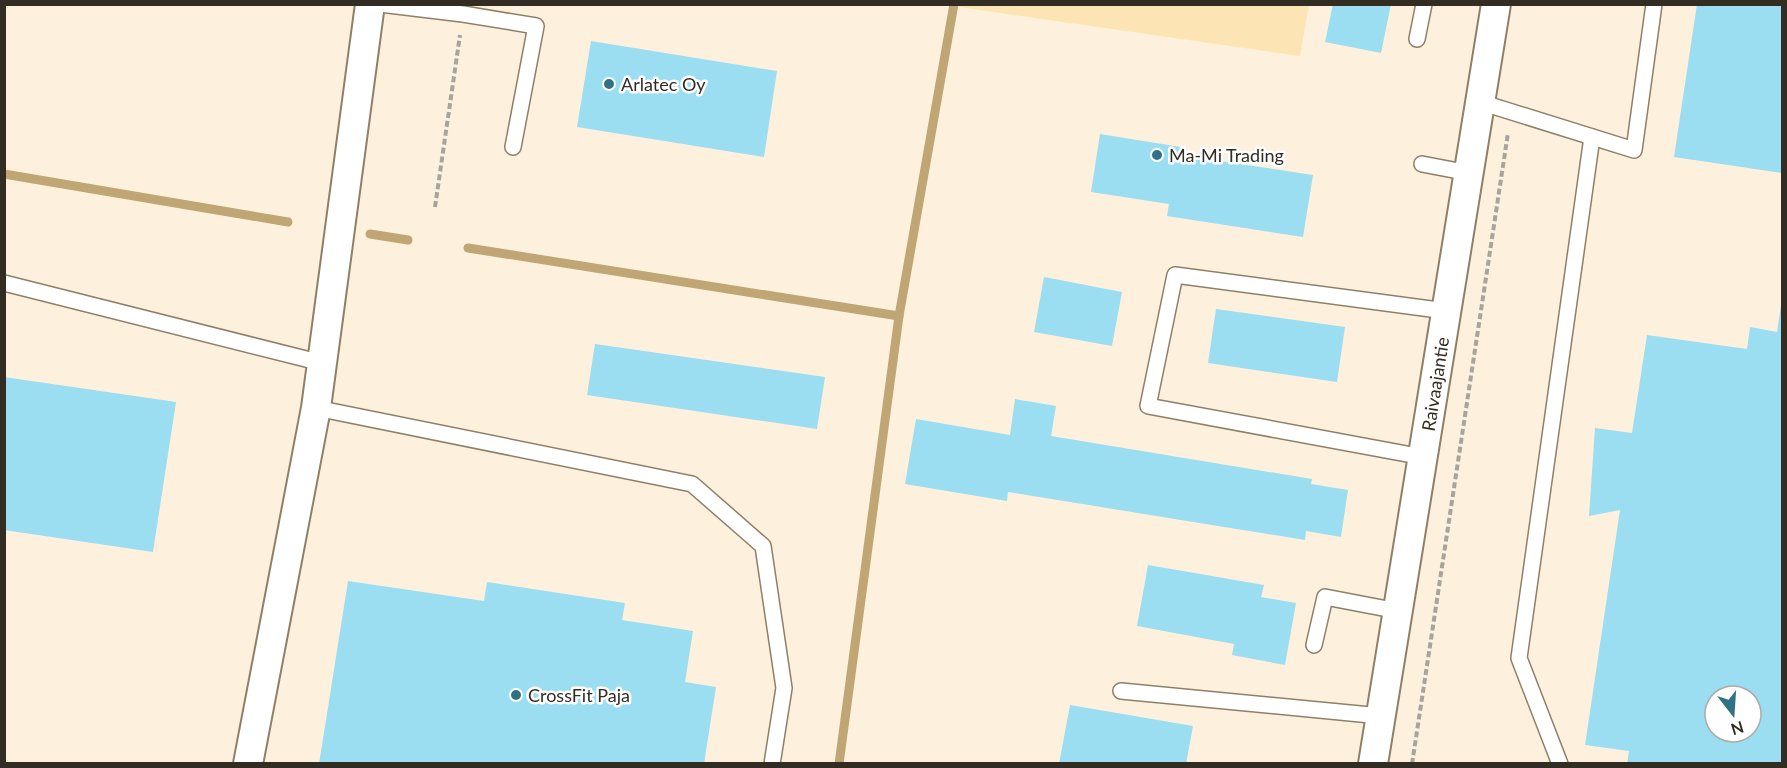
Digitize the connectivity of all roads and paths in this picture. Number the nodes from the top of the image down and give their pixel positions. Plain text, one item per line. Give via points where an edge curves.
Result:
1 (370, 4) edge
2 (380, 4) edge
3 (1424, 4) edge
4 (1496, 4) edge
5 (1654, 4) edge
6 (463, 14) junction
7 (1417, 39) dead end
8 (1480, 102) junction
9 (1511, 112) junction
10 (1592, 137) junction
11 (513, 147) dead end
12 (1422, 164) dead end
13 (1469, 173) junction
14 (435, 207) dead end
15 (4, 283) edge
16 (1446, 311) junction
17 (322, 363) junction
18 (316, 408) junction
19 (1423, 457) junction
20 (1398, 611) junction
21 (1314, 645) dead end
22 (1121, 691) dead end
23 (1381, 716) junction
24 (248, 764) edge
25 (772, 764) edge
26 (1373, 764) edge
27 (1412, 764) edge
28 (1560, 764) edge

1 - 17 street
2 - 6 lane
3 - 7 lane
4 - 8 street, Raivaajantie
5 - 10 lane via 1634,150
6 - 11 lane via 536,26
6 - 14 path
8 - 9 lane
8 - 13 street, Raivaajantie
9 - 10 lane
9 - 27 path
10 - 28 lane via 1519,658
12 - 13 lane
13 - 16 street, Raivaajantie
15 - 17 lane
16 - 19 street, Raivaajantie
16 - 19 lane via 1175,276 1149,406
17 - 18 street
18 - 24 street
18 - 25 lane via 692,484 763,546 784,688
19 - 20 street, Raivaajantie
20 - 21 lane via 1325,597
20 - 23 street, Raivaajantie
22 - 23 lane
23 - 26 street, Raivaajantie

